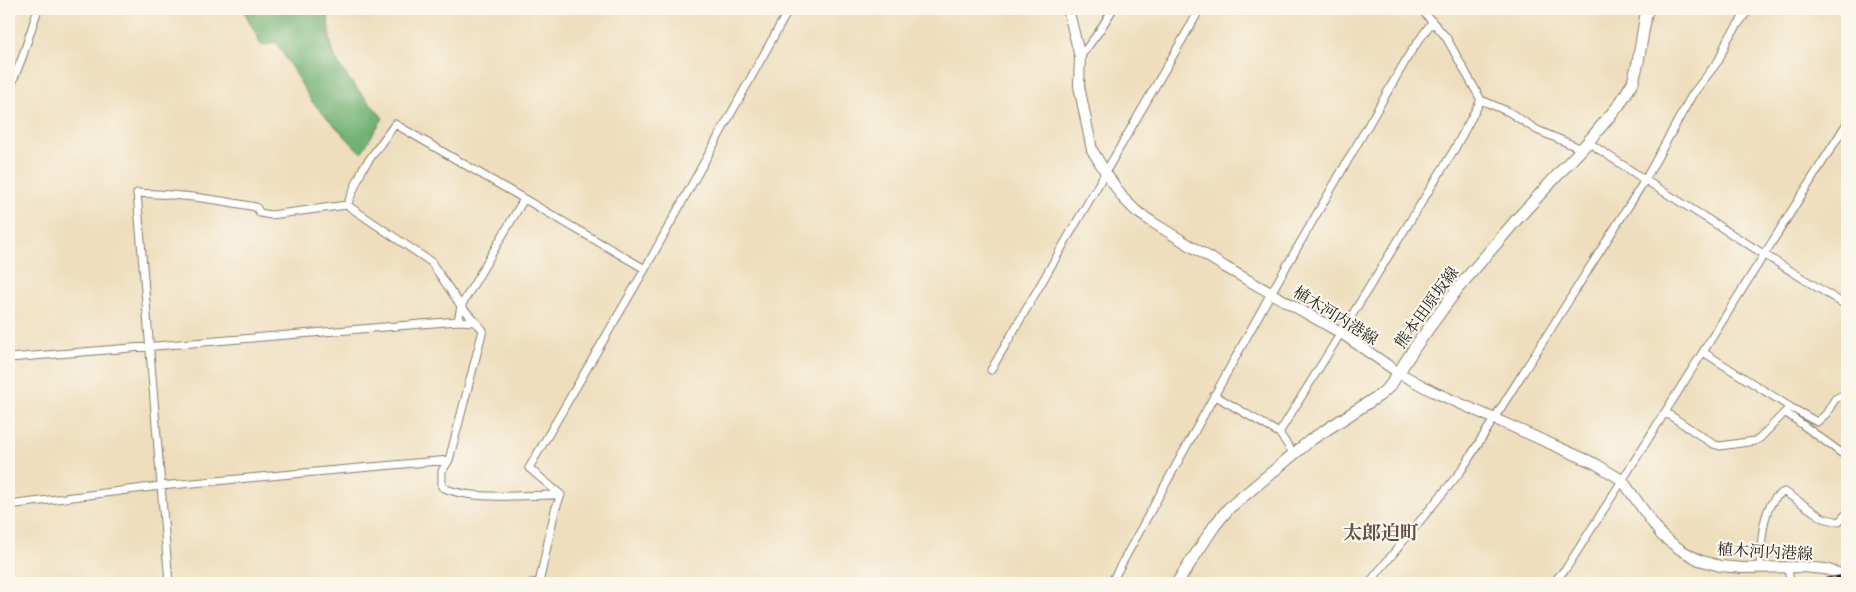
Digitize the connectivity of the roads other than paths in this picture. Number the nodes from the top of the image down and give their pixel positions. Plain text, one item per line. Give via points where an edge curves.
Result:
1 (38, 9) edge
2 (789, 9) edge
3 (1068, 9) edge
4 (1113, 9) edge
5 (1200, 9) edge
6 (1421, 9) edge
7 (1649, 9) edge
8 (1749, 9) edge
9 (1839, 9) edge
10 (1847, 14) edge
11 (1432, 22) junction
12 (1080, 57) junction
13 (9, 91) edge
14 (1481, 100) junction
15 (1847, 122) edge
16 (1585, 145) junction
17 (1106, 173) junction
18 (1646, 180) junction
19 (524, 199) junction
20 (346, 205) junction
21 (1765, 253) junction
22 (645, 269) junction
23 (1271, 293) junction
24 (461, 306) junction
25 (1847, 306) edge
26 (458, 321) junction
27 (475, 322) junction
28 (1341, 333) junction
29 (150, 347) junction
30 (1703, 352) junction
31 (9, 358) edge
32 (990, 370) dead end
33 (1399, 373) junction
34 (1847, 393) edge
35 (1214, 395) junction
36 (1787, 410) junction
37 (1665, 412) junction
38 (1494, 418) junction
39 (1279, 433) junction
40 (1294, 454) junction
41 (1847, 457) edge
42 (449, 460) junction
43 (1622, 480) junction
44 (160, 486) junction
45 (561, 495) junction
46 (9, 505) edge
47 (1847, 513) edge
48 (1839, 522) junction
49 (1847, 528) edge
50 (1760, 568) junction
51 (1788, 568) junction
52 (1847, 576) edge
53 (168, 583) edge
54 (530, 583) edge
55 (539, 583) edge
56 (1111, 583) edge
57 (1177, 583) edge
58 (1369, 583) edge
59 (1552, 583) edge
60 (1790, 583) edge

1 - 13 street
2 - 22 street
3 - 12 main road, 植木河内港線
4 - 12 street
5 - 17 street
6 - 11 street
7 - 16 main road, 熊本田原坂線 via 1633,82 1619,105
8 - 18 street via 1727,40 1719,60 1692,95
9 - 10 street
11 - 14 street via 1446,37
11 - 23 street via 1410,53
12 - 17 main road, 植木河内港線 via 1079,86 1092,150
14 - 16 street via 1509,112 1537,130
14 - 28 street via 1454,150
15 - 21 street
16 - 18 street
16 - 33 main road, 熊本田原坂線 via 1458,288
17 - 23 main road, 植木河内港線 via 1123,198 1144,216
17 - 32 street
18 - 21 street
18 - 38 street
19 - 20 street via 395,124 363,168
19 - 22 street
19 - 24 street
20 - 24 street via 432,262
20 - 29 street via 272,215 260,213 256,206 219,199 137,193
21 - 25 street
21 - 30 street
22 - 45 street via 529,468
23 - 28 main road, 植木河内港線
23 - 35 street
24 - 26 street
24 - 27 street
26 - 27 street
26 - 29 street
27 - 42 street via 483,330
28 - 33 main road, 植木河内港線
28 - 39 street
29 - 31 street
29 - 44 street
30 - 36 street
30 - 37 street
33 - 38 main road, 植木河内港線
33 - 40 main road, 熊本田原坂線 via 1380,395
34 - 36 street via 1835,399 1817,422
35 - 39 street
35 - 56 street
36 - 37 street via 1755,441 1720,446
36 - 41 street
37 - 43 street
38 - 43 main road, 植木河内港線 via 1596,464
38 - 58 street via 1461,471
39 - 40 street
40 - 57 main road, 熊本田原坂線 via 1229,508
42 - 44 street
42 - 45 street via 442,471 442,486 453,492
43 - 50 main road, 植木河内港線 via 1662,536 1681,550 1720,566
43 - 59 street via 1567,567
44 - 46 street
44 - 53 street
45 - 55 street
47 - 48 street
48 - 49 street
48 - 50 street via 1823,518 1788,494 1780,493 1763,524
50 - 51 main road, 植木河内港線
51 - 52 main road, 植木河内港線 via 1825,570
51 - 60 street
54 - 55 street

